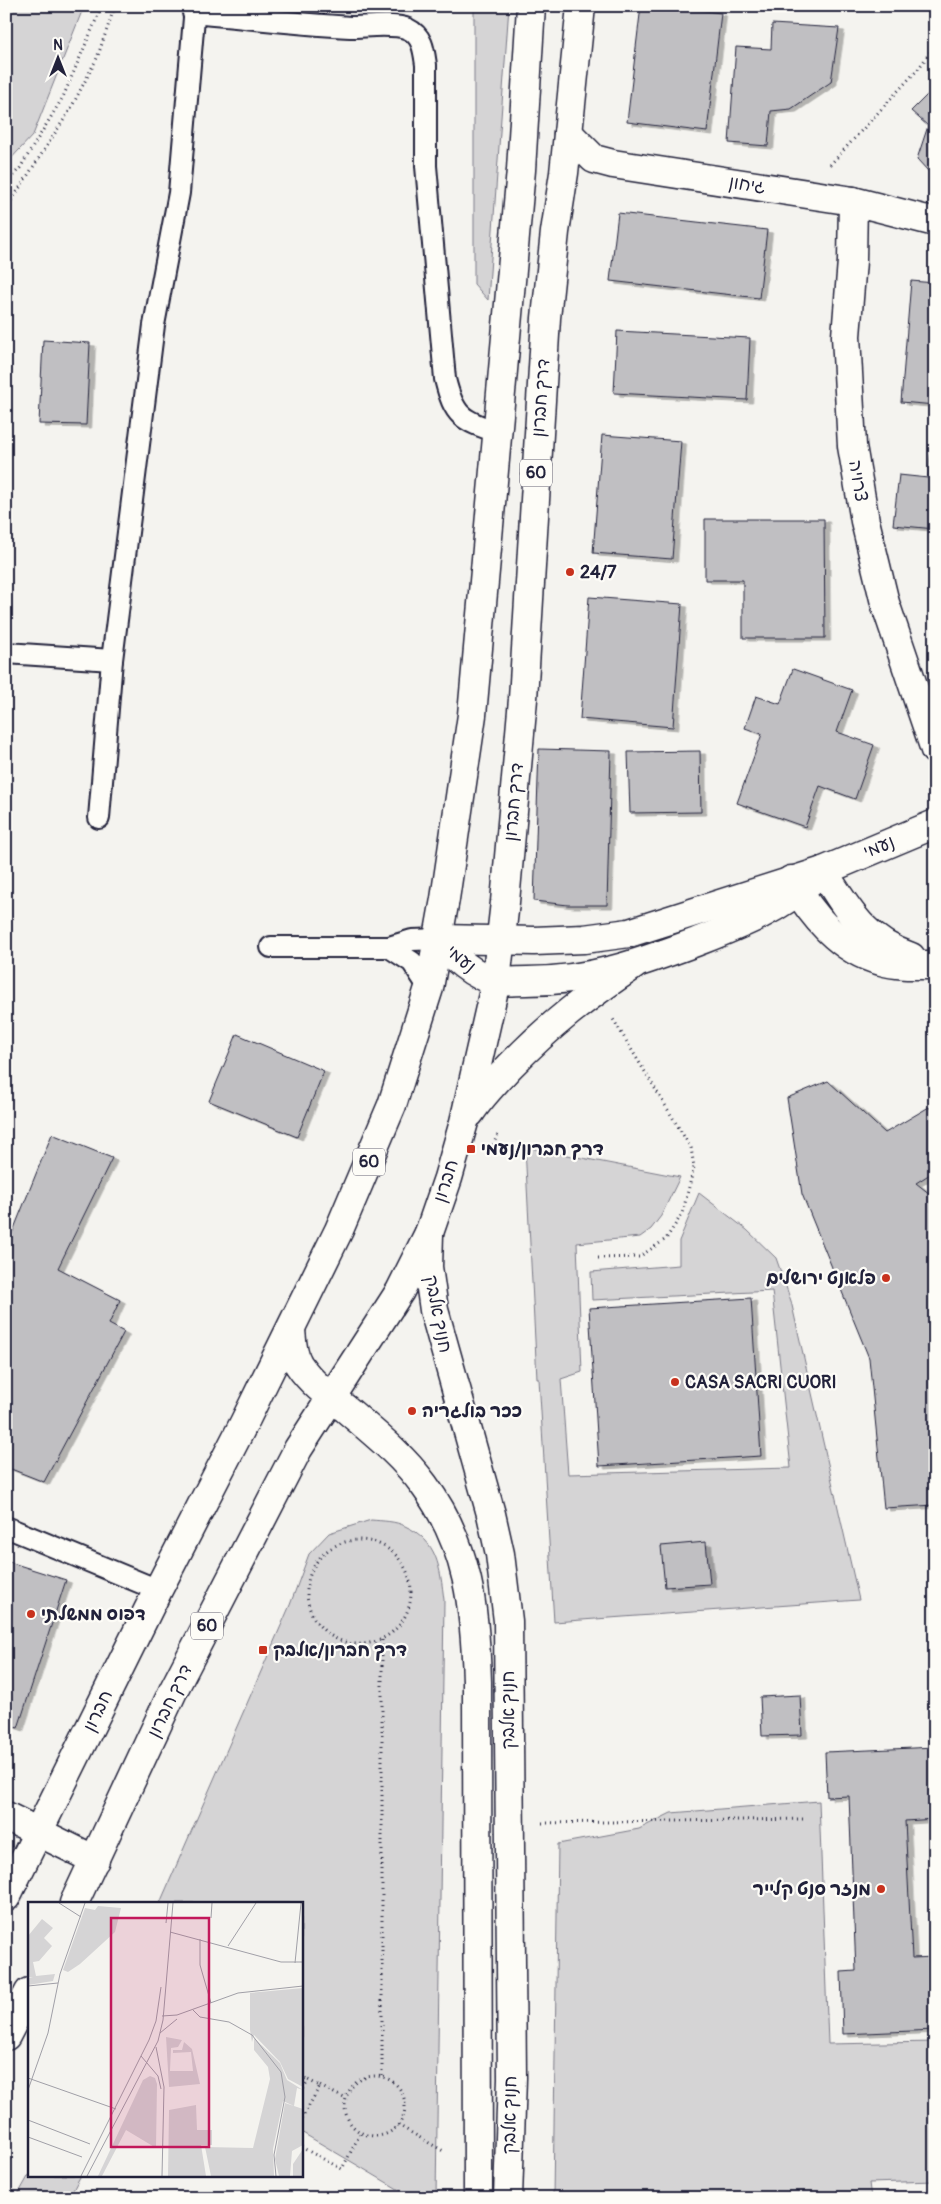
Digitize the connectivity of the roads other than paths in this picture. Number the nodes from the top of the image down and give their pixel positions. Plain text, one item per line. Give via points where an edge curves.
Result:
1 (531, 6) edge
2 (581, 6) edge
3 (194, 10) edge
4 (568, 133) junction
5 (853, 201) junction
6 (935, 222) edge
7 (498, 432) junction
8 (6, 653) edge
9 (112, 660) junction
10 (935, 750) edge
11 (99, 818) dead end
12 (935, 824) edge
13 (823, 871) junction
14 (795, 886) junction
15 (439, 939) junction
16 (500, 941) junction
17 (271, 947) dead end
18 (389, 947) junction
19 (935, 964) edge
20 (634, 966) junction
21 (496, 981) junction
22 (429, 988) junction
23 (464, 1122) junction
24 (429, 1233) junction
25 (291, 1329) junction
26 (330, 1397) junction
27 (6, 1527) edge
28 (158, 1590) junction
29 (6, 1816) edge
30 (39, 1832) junction
31 (95, 1860) junction
32 (6, 1897) edge
33 (74, 1902) edge
34 (28, 1994) edge
35 (6, 2036) edge
36 (478, 2185) edge
37 (508, 2198) edge

1 - 7 main road, 60 via 521,170
2 - 4 main road, דרך חברון / 60
3 - 7 lane via 351,27 407,29 418,37 426,65 426,166 445,379 456,410 471,423
3 - 9 lane via 179,193 154,325
4 - 5 main road, גיחון via 594,159 613,164
4 - 16 main road, דרך חברון / 60 via 546,318 523,699
5 - 6 main road, גיחון
5 - 10 main road, צרויה via 846,336 852,446 865,521 885,603
7 - 15 main road, 60 via 472,715
8 - 9 lane
9 - 11 lane
12 - 13 main road, נעמי
13 - 14 main road, נעמי
13 - 19 main road via 848,912 869,933 895,951
14 - 16 main road, נעמי via 629,933 584,939
14 - 19 main road via 822,924 856,951 880,961 904,965
14 - 20 main road, נעמי via 769,912
15 - 16 main road, נעמי
15 - 18 lane via 412,940
15 - 21 main road, נעמי via 468,968
15 - 22 main road, 60
16 - 21 main road, חברון / 60
17 - 18 lane
18 - 22 lane via 412,962
20 - 21 main road, נעמי via 561,979
20 - 23 main road via 578,1003 547,1029 477,1102
21 - 23 main road, חברון / 60
22 - 25 main road, 60 via 404,1070 366,1168
23 - 24 main road, חברון / 60
24 - 26 main road, חברון / 60 via 400,1291
24 - 37 main road, חנוך אלבק via 428,1267 434,1310 492,1514 508,1621 512,2068
25 - 26 main road, חנוך אלבק via 292,1348 298,1364
25 - 28 main road, 60
26 - 31 main road, דרך חברון / 60 via 298,1449 174,1689
26 - 36 main road, חנוך אלבק via 383,1440 424,1485 446,1519 463,1559 472,1598 478,1692
27 - 28 lane
28 - 30 main road, חברון / 60
29 - 30 main road
30 - 31 main road
30 - 32 main road, 60
31 - 33 main road, דרך חברון / 60
34 - 35 main road

